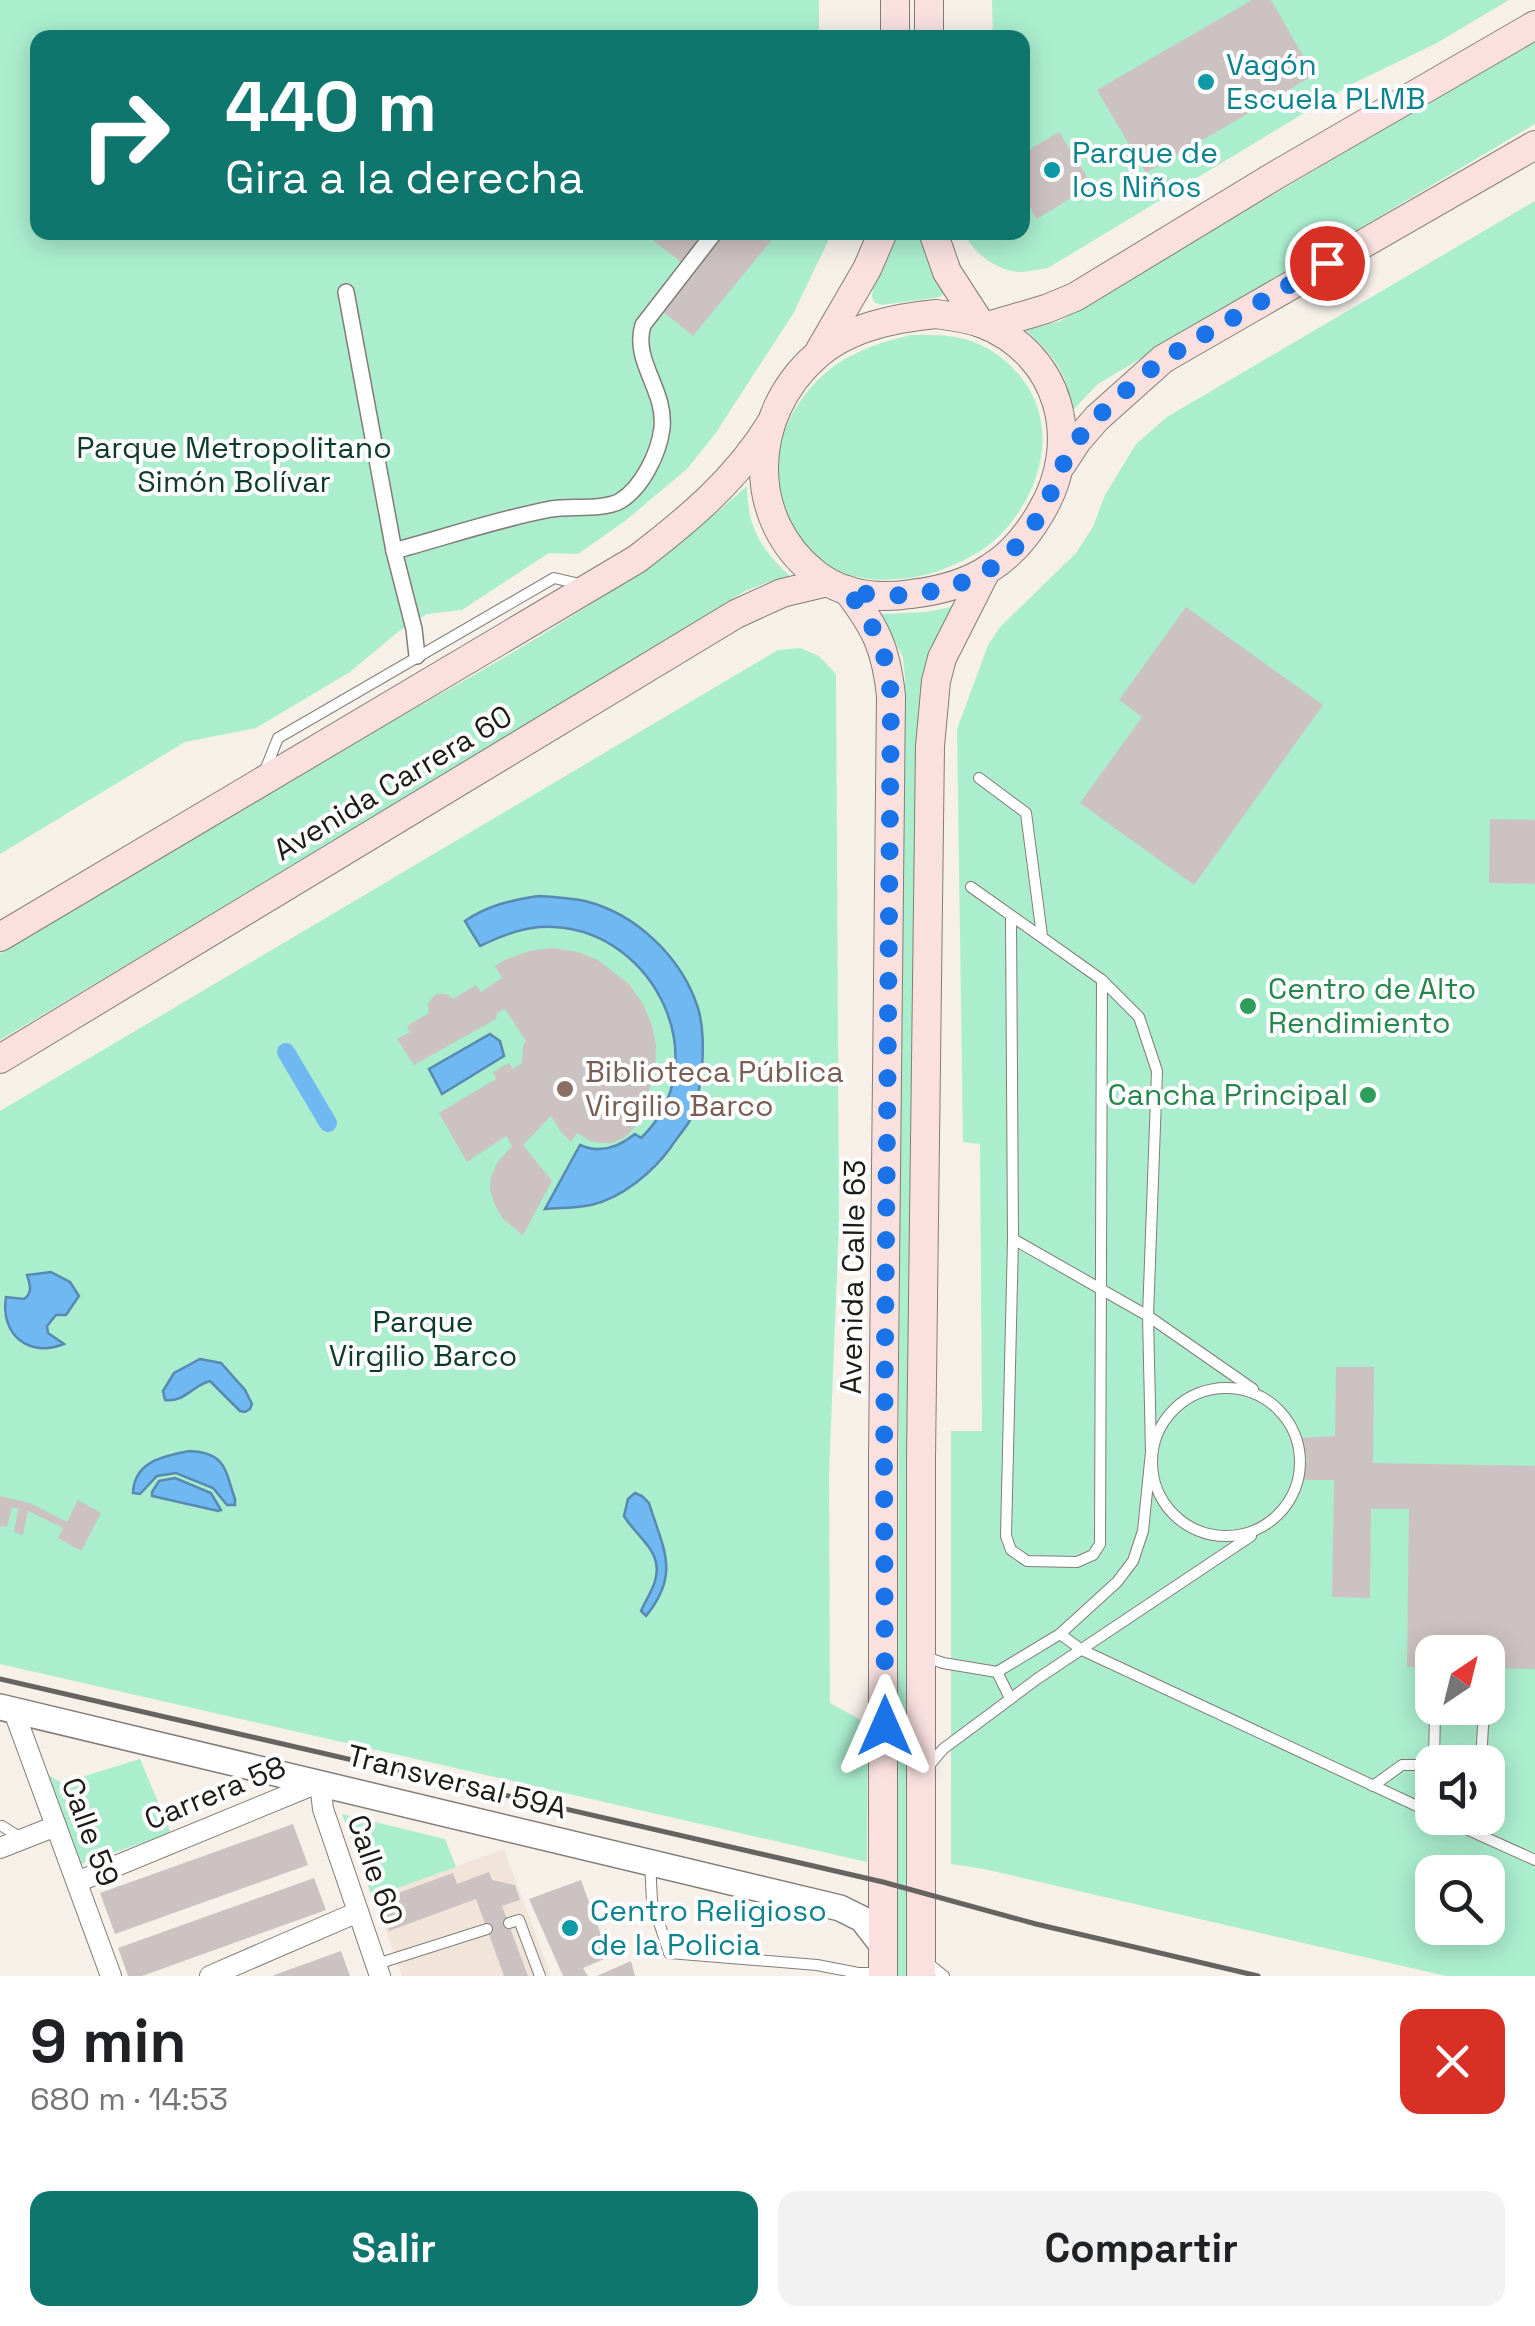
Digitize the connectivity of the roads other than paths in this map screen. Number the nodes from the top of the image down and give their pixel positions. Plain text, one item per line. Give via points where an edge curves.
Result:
1 (896, 0) edge
2 (929, 0) edge
3 (1535, 25) edge
4 (895, 30) edge
5 (928, 30) edge
6 (1535, 145) edge
7 (709, 240) edge
8 (880, 240) edge
9 (937, 240) edge
10 (346, 292) dead end
11 (984, 325) junction
12 (817, 354) junction
13 (771, 423) junction
14 (1061, 465) junction
15 (394, 551) junction
16 (986, 571) junction
17 (837, 586) junction
18 (590, 587) junction
19 (417, 656) junction
20 (979, 778) dead end
21 (262, 780) junction
22 (971, 887) dead end
23 (1011, 916) junction
24 (1042, 936) junction
25 (0, 937) edge
26 (1102, 980) junction
27 (0, 1059) edge
28 (1013, 1238) junction
29 (1100, 1288) junction
30 (1148, 1316) junction
31 (1270, 1401) junction
32 (1151, 1452) junction
33 (1268, 1524) junction
34 (1060, 1634) junction
35 (1082, 1650) junction
36 (922, 1655) junction
37 (997, 1672) junction
38 (1010, 1698) junction
39 (7, 1708) edge
40 (1415, 1764) edge
41 (921, 1776) junction
42 (320, 1782) junction
43 (1374, 1786) junction
44 (1415, 1805) edge
45 (56, 1826) junction
46 (1480, 1835) edge
47 (1, 1837) edge
48 (1535, 1860) edge
49 (650, 1862) junction
50 (77, 1882) junction
51 (358, 1912) junction
52 (509, 1923) dead end
53 (488, 1930) dead end
54 (817, 1965) junction
55 (883, 1965) edge
56 (921, 1966) edge
57 (378, 1970) edge
58 (111, 1976) edge
59 (210, 1976) edge
60 (540, 1976) edge
61 (804, 1976) edge
62 (944, 1976) edge

1 - 4 main road
2 - 5 main road
3 - 11 main road via 1075,297
6 - 14 main road via 1163,360 1096,418
7 - 15 street via 639,337 660,399 662,428 650,464 630,493 614,504 547,510
8 - 12 main road
9 - 11 main road via 947,272
10 - 15 street
11 - 12 main road via 936,314 907,317 864,329
11 - 14 main road via 1006,336 1047,379 1063,428
12 - 13 main road
13 - 17 main road via 764,458 771,514 798,557
13 - 18 main road via 716,494
14 - 16 main road via 1035,522
15 - 19 street
16 - 17 main road via 893,597
16 - 36 main road via 942,658 931,713
17 - 27 main road, Avenida Carrera 60 via 782,592 736,614
17 - 55 main road, Avenida Calle 63 via 875,629 891,696
18 - 19 lane via 554,578
18 - 21 main road
19 - 21 lane via 278,738
20 - 24 lane via 1026,813
21 - 25 main road
22 - 23 lane
23 - 24 lane
23 - 28 lane
24 - 26 lane
26 - 29 lane
26 - 30 lane via 1139,1017 1157,1071
28 - 29 lane
28 - 29 lane via 1006,1536 1011,1550 1027,1561 1077,1562 1100,1544
29 - 30 lane
30 - 31 lane
30 - 32 lane
31 - 32 lane via 1221,1386 1196,1392 1174,1407
31 - 33 lane via 1298,1439 1301,1463 1286,1508
32 - 33 lane via 1156,1488 1176,1518 1221,1536
32 - 34 lane via 1144,1531 1132,1561
33 - 35 lane
34 - 35 lane
34 - 37 lane
35 - 38 lane
35 - 43 lane
36 - 37 lane
36 - 41 main road
37 - 38 lane
38 - 41 lane via 943,1749
39 - 42 street, Transversal 59A
39 - 45 street, Calle 59
40 - 43 lane via 1402,1764
41 - 56 main road
42 - 49 street, Transversal 59A
42 - 50 street, Carrera 58
42 - 51 street, Calle 60
43 - 44 lane
45 - 47 street via 22,1839
45 - 50 street, Calle 59
46 - 48 lane
49 - 54 lane via 652,1901 669,1953
49 - 55 street, Transversal 59A via 840,1908 862,1919
50 - 58 street, Calle 59
51 - 57 street, Calle 60
51 - 59 street
52 - 60 lane via 519,1920
53 - 57 lane
54 - 55 lane via 858,1973
54 - 61 lane
56 - 62 lane

